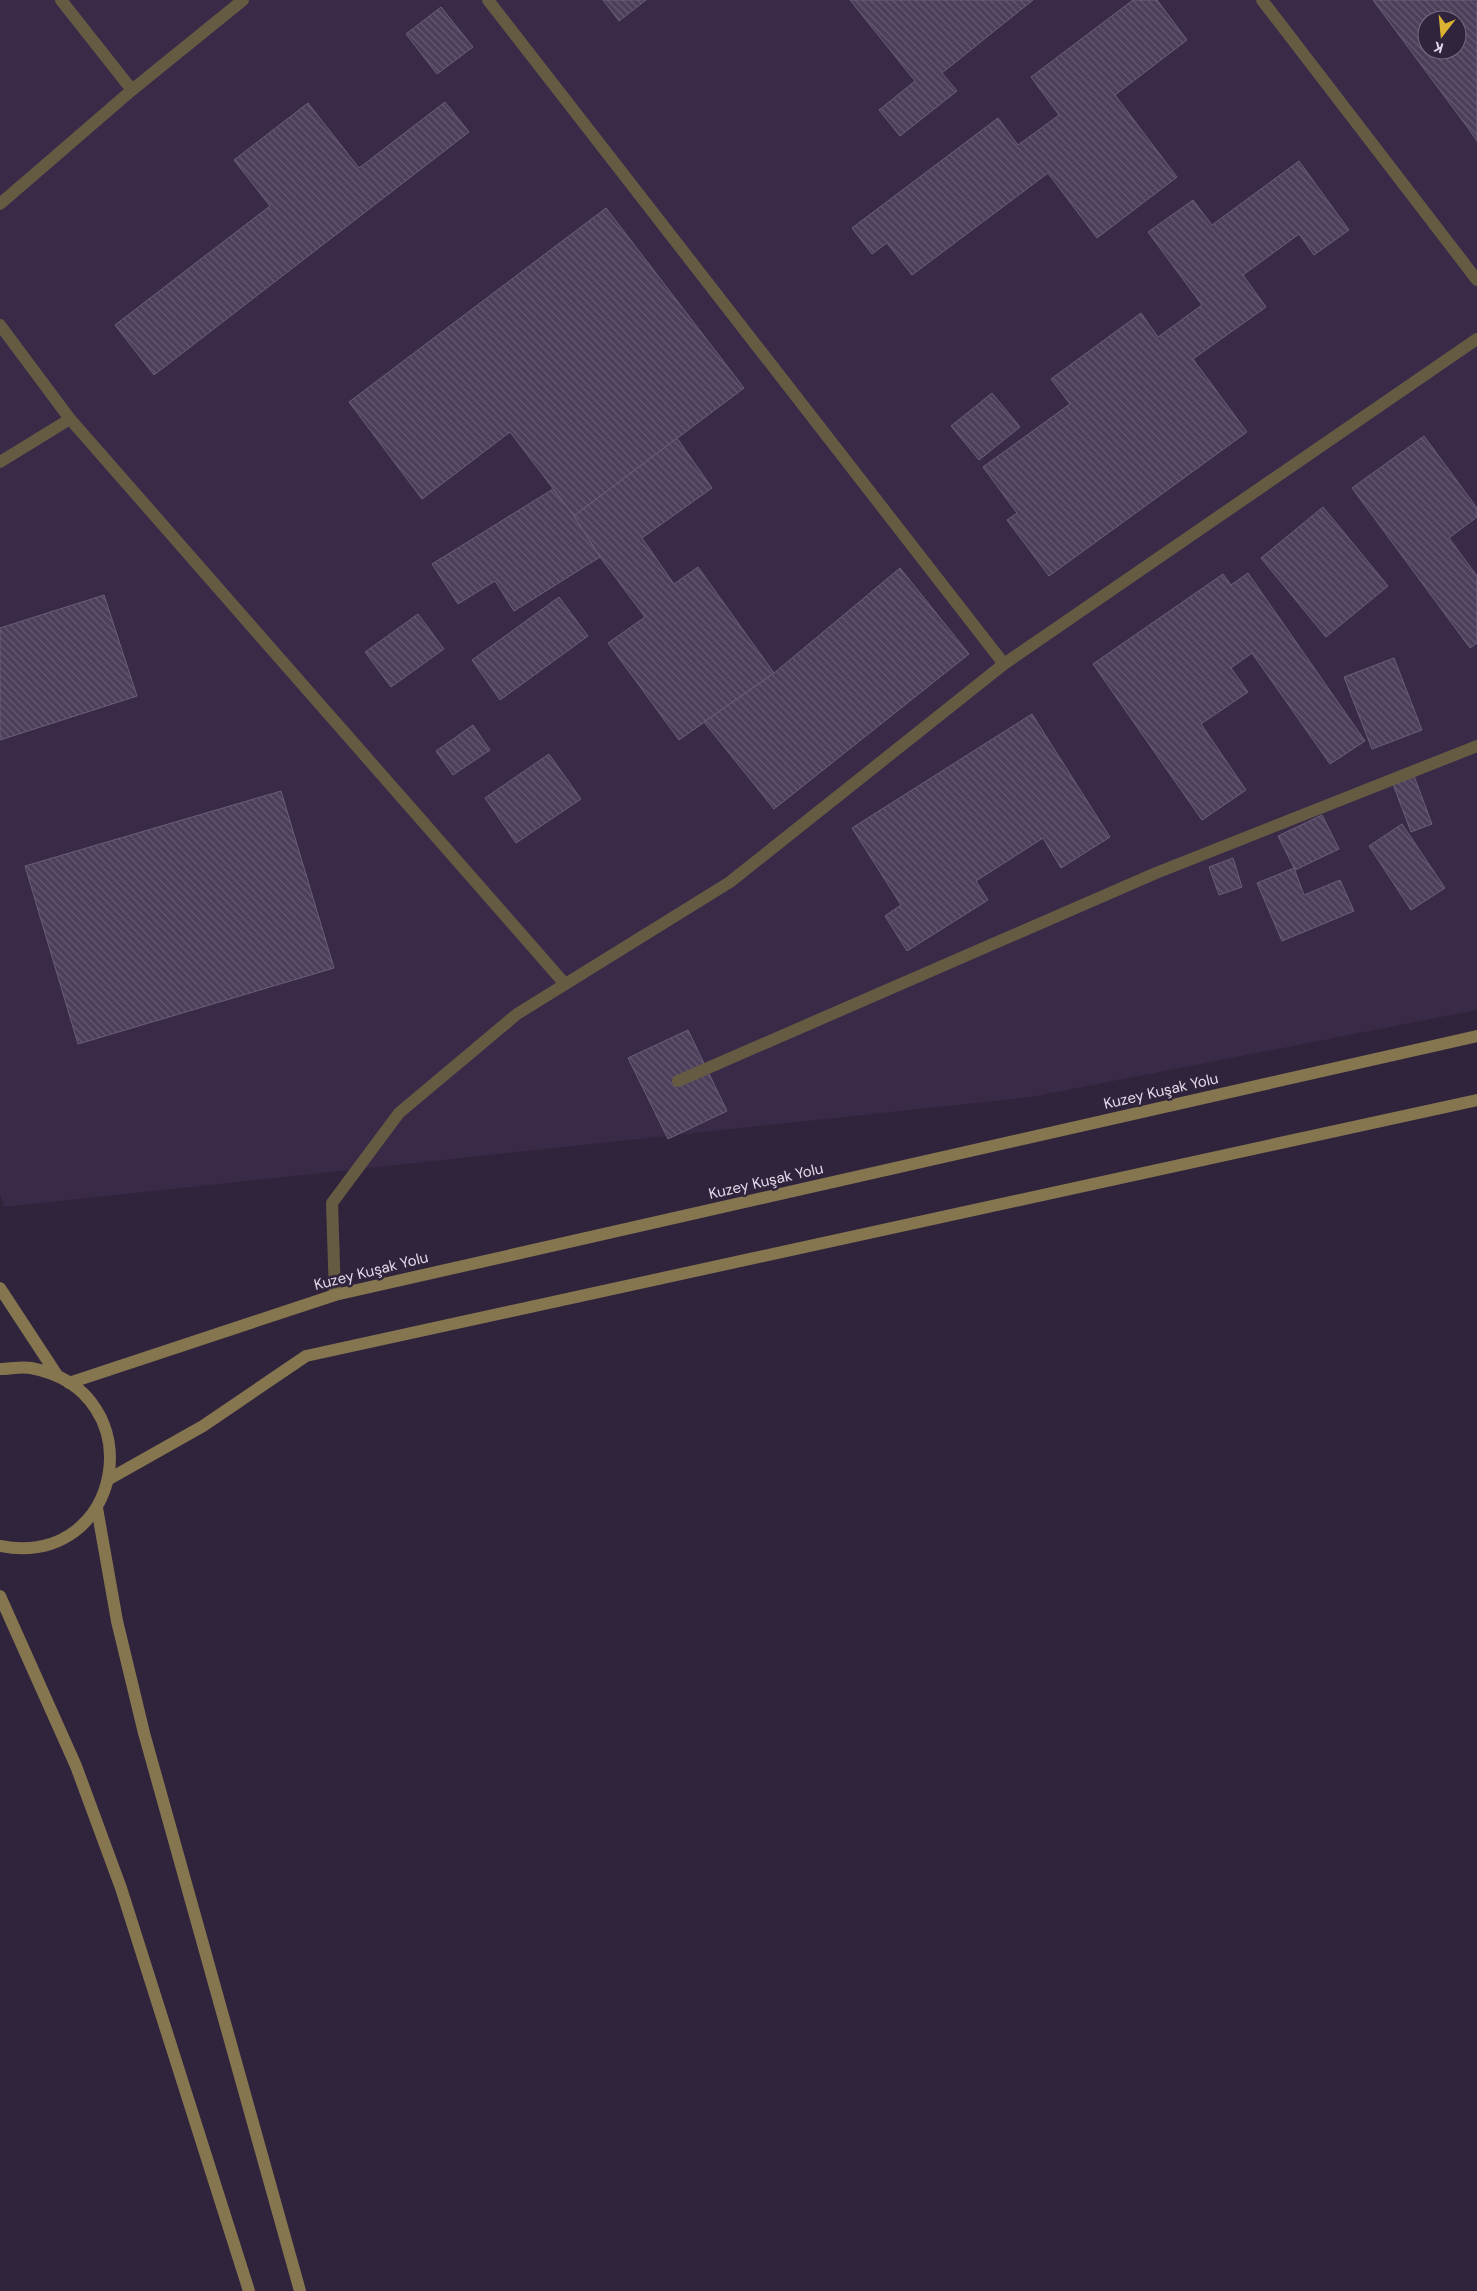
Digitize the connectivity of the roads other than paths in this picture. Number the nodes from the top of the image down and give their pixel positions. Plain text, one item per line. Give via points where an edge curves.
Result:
1 (61, 0) edge
2 (243, 0) edge
3 (488, 0) edge
4 (1262, 0) edge
5 (132, 90) junction
6 (0, 204) edge
7 (1477, 280) edge
8 (0, 325) edge
9 (1477, 339) edge
10 (70, 419) junction
11 (0, 462) edge
12 (1004, 664) junction
13 (1477, 746) edge
14 (565, 984) junction
15 (1477, 1036) edge
16 (678, 1080) dead end
17 (1477, 1100) edge
18 (0, 1288) edge
19 (335, 1295) junction
20 (0, 1370) edge
21 (57, 1375) junction
22 (69, 1383) junction
23 (109, 1479) junction
24 (97, 1508) junction
25 (0, 1546) edge
26 (0, 1596) edge
27 (249, 2291) edge
28 (300, 2291) edge

1 - 5 street
2 - 5 street
3 - 12 street
4 - 7 street
5 - 6 street
8 - 10 street
9 - 12 street
10 - 11 street
10 - 14 street
12 - 14 street via 730,882
13 - 16 street via 1156,873
14 - 19 street via 517,1014 399,1113 332,1203
15 - 19 main road, Kuzey Kuşak Yolu
17 - 23 main road via 306,1356 203,1426
18 - 21 main road
19 - 22 main road, Kuzey Kuşak Yolu
20 - 21 main road via 29,1368
21 - 22 main road
22 - 23 main road via 83,1393 102,1418 111,1447
23 - 24 main road
24 - 25 main road via 76,1531 48,1545 17,1549
24 - 28 main road via 117,1621 144,1733
26 - 27 main road via 76,1766 121,1888

